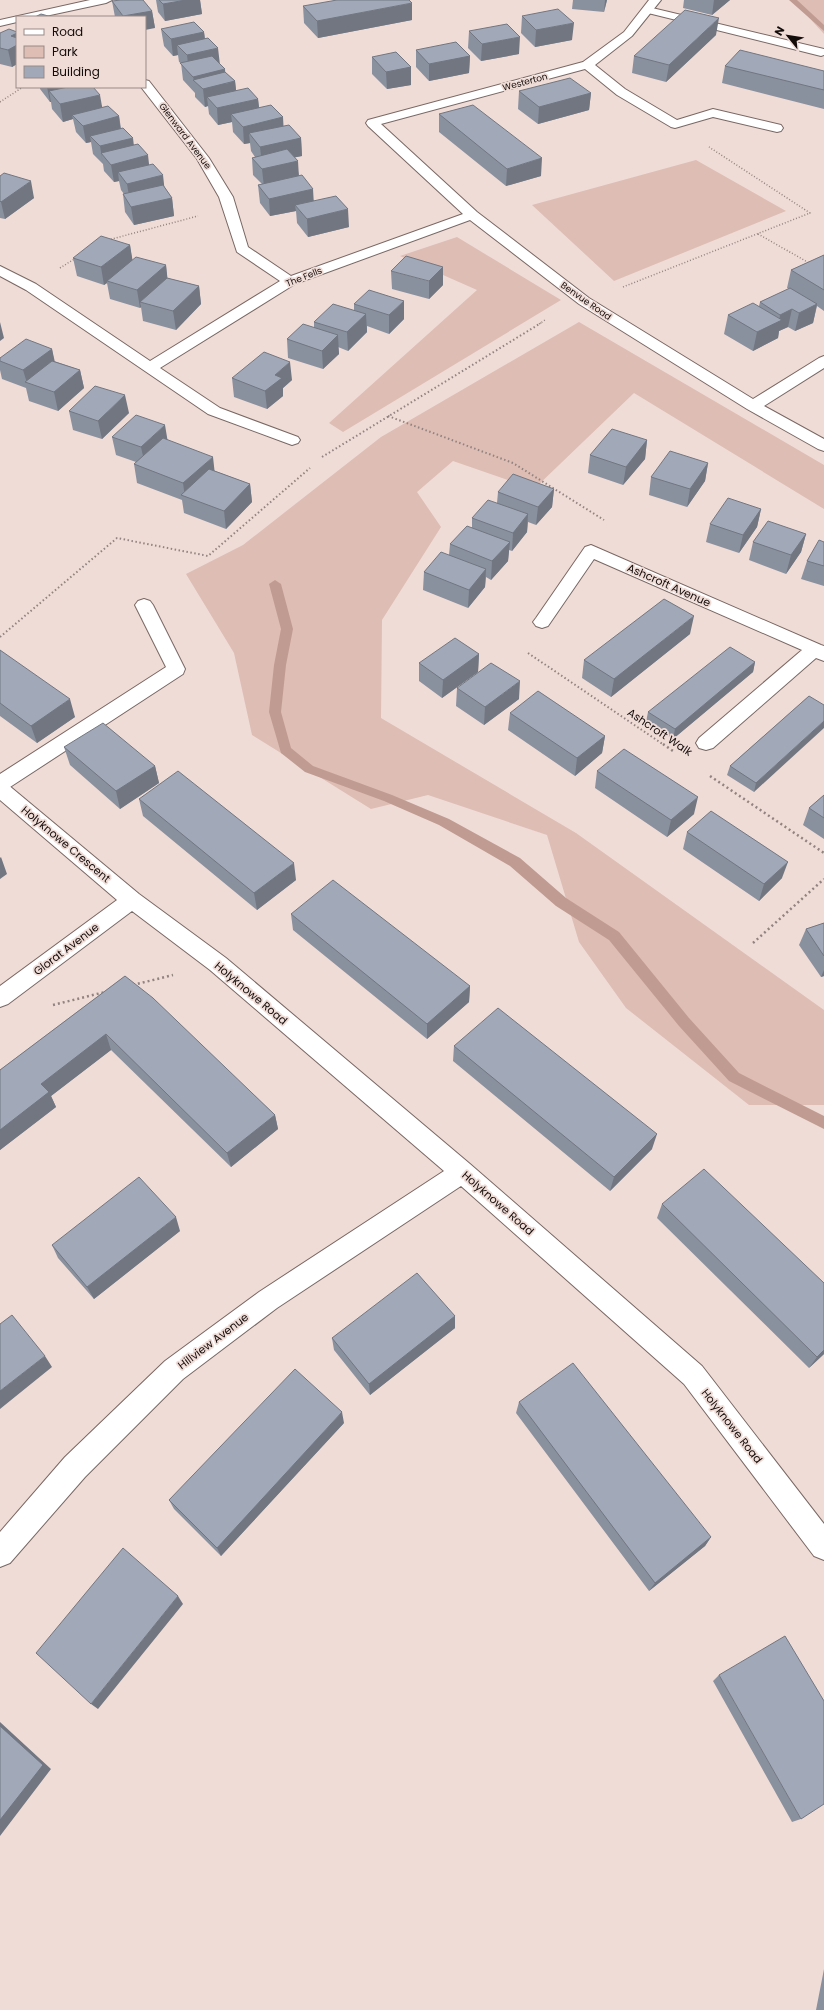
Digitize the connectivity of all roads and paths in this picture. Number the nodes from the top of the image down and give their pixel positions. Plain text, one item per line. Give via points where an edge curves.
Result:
1 (106, 0) edge
2 (82, 4) junction
3 (651, 5) edge
4 (29, 16) edge
5 (91, 16) edge
6 (16, 19) edge
7 (0, 23) edge
8 (821, 52) dead end
9 (587, 65) junction
10 (146, 85) edge
11 (21, 88) edge
12 (0, 102) edge
13 (372, 123) joint
14 (675, 124) junction
15 (777, 128) dead end
16 (229, 208) junction
17 (472, 215) junction
18 (758, 234) junction
19 (104, 241) edge
20 (77, 257) edge
21 (817, 267) edge
22 (0, 270) edge
23 (290, 281) junction
24 (31, 287) junction
25 (618, 289) dead end
26 (545, 320) dead end
27 (824, 361) edge
28 (149, 368) junction
29 (753, 406) junction
30 (388, 416) junction
31 (292, 440) dead end
32 (824, 446) edge
33 (319, 460) dead end
34 (314, 465) dead end
35 (591, 551) junction
36 (144, 605) dead end
37 (542, 622) joint
38 (0, 637) edge
39 (820, 652) edge
40 (706, 743) dead end
41 (680, 756) dead end
42 (706, 773) dead end
43 (0, 784) edge
44 (0, 789) edge
45 (824, 853) edge
46 (824, 880) edge
47 (132, 900) junction
48 (753, 943) dead end
49 (218, 964) junction
50 (128, 986) edge
51 (113, 990) edge
52 (0, 998) edge
53 (45, 1007) dead end
54 (462, 1172) junction
55 (824, 1546) edge
56 (0, 1553) edge

1 - 2 street
2 - 4 street
2 - 5 street
3 - 8 street
3 - 9 street, Westerton via 628,34
6 - 7 street
9 - 13 street, Westerton
9 - 14 street via 621,92
10 - 16 street, Glenward Avenue via 203,158 226,197
11 - 12 path
13 - 17 street, Benvue Road
14 - 15 street via 712,113
14 - 18 path via 810,213
16 - 19 path
16 - 23 street, Glenward Avenue via 242,249
17 - 23 street, The Fells
17 - 29 street, Benvue Road via 584,301
18 - 21 path
18 - 25 path
20 - 24 path
22 - 24 street
23 - 28 street, The Fells
24 - 28 street
26 - 30 path
27 - 29 street
28 - 31 street via 214,411
29 - 32 street, Benvue Road
30 - 33 path
30 - 35 path via 513,463 611,525
34 - 38 path via 208,556 117,538
35 - 37 street
35 - 39 street, Ashcroft Avenue
36 - 43 street via 176,669
37 - 41 path, Ashcroft Walk via 515,645
39 - 40 street
42 - 45 path
44 - 47 street, Holyknowe Crescent
46 - 48 path
47 - 49 street, Holyknowe Road
47 - 52 street, Glorat Avenue
49 - 50 path
49 - 54 street, Holyknowe Road
51 - 53 path
54 - 55 street, Holyknowe Road via 693,1375
54 - 56 street, Hillview Avenue via 268,1300 174,1370 74,1467

